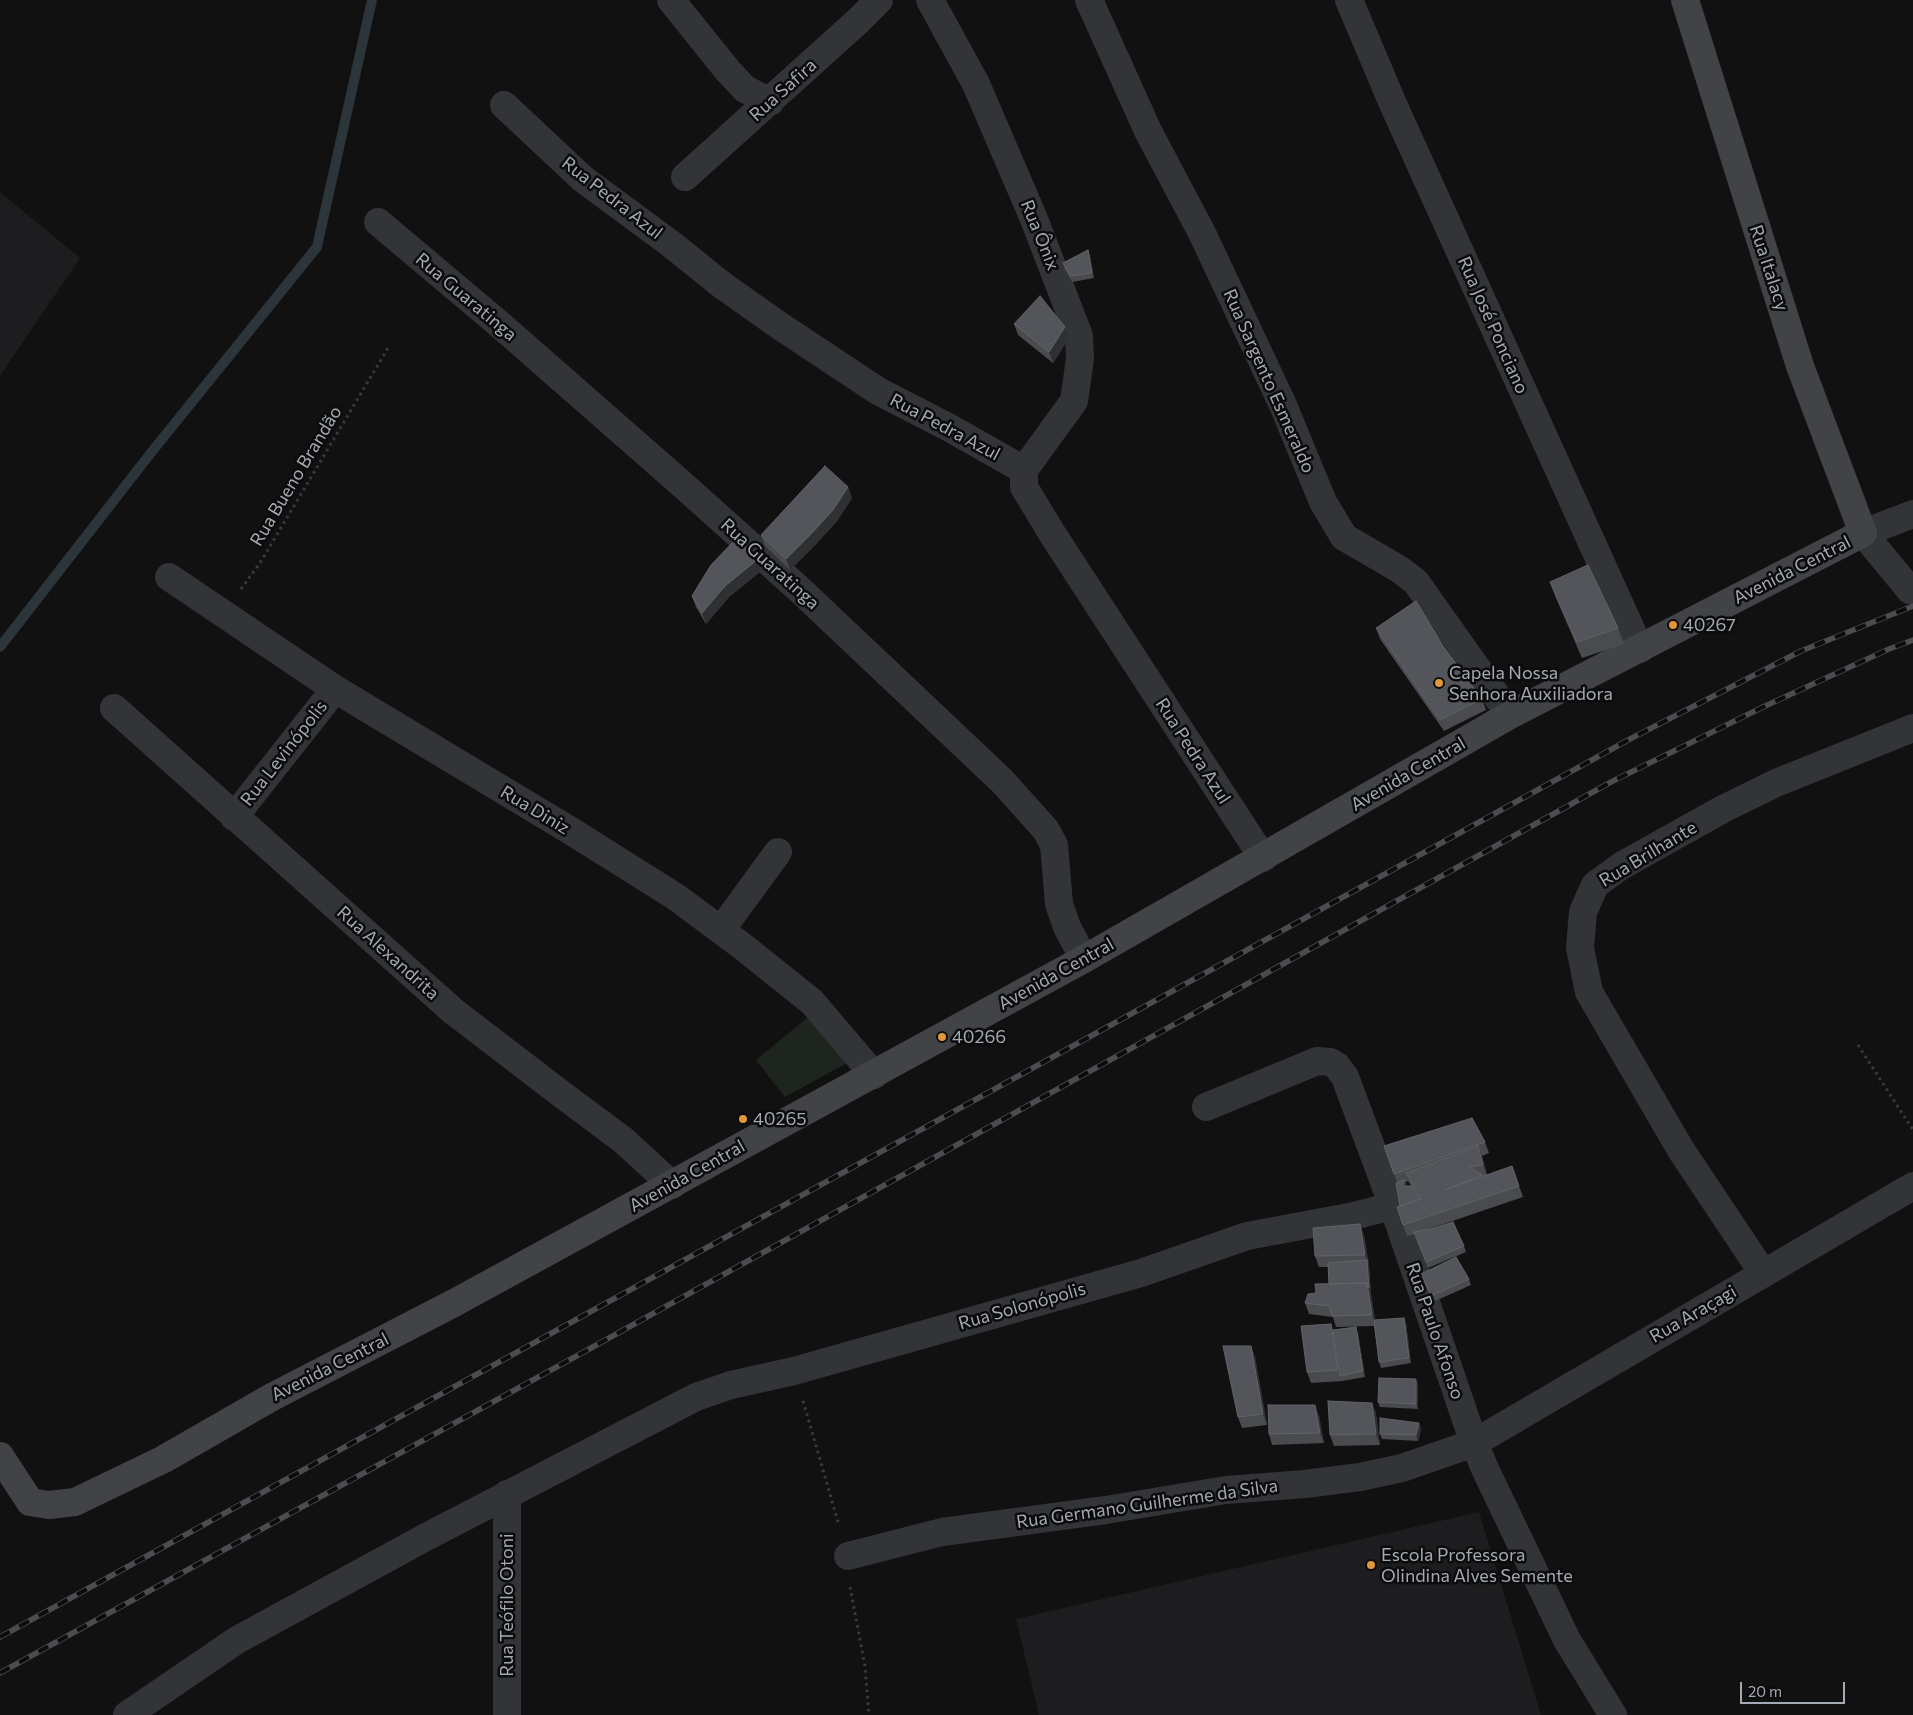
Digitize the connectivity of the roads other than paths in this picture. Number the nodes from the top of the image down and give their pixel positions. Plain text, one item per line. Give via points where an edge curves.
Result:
1 (671, 0) edge
2 (879, 0) edge
3 (930, 0) edge
4 (1089, 0) edge
5 (1349, 0) edge
6 (1685, 0) edge
7 (770, 102) junction
8 (504, 105) dead end
9 (685, 177) dead end
10 (378, 222) dead end
11 (1024, 470) junction
12 (1913, 514) edge
13 (1863, 533) junction
14 (168, 577) dead end
15 (1910, 590) dead end
16 (1640, 648) junction
17 (335, 689) junction
18 (114, 708) dead end
19 (1510, 715) junction
20 (1913, 728) edge
21 (234, 817) junction
22 (778, 852) dead end
23 (1263, 858) junction
24 (721, 930) junction
25 (1084, 959) junction
26 (874, 1075) junction
27 (1206, 1107) dead end
28 (672, 1185) junction
29 (1913, 1186) edge
30 (1392, 1206) junction
31 (1764, 1273) junction
32 (1474, 1443) junction
33 (0, 1456) edge
34 (507, 1494) junction
35 (848, 1556) dead end
36 (126, 1715) edge
37 (508, 1715) edge
38 (1613, 1715) edge

1 - 7 street via 745,89
2 - 7 street, Rua Safira
3 - 11 street, Rua Ônix via 976,84 1034,219 1079,336 1080,360 1074,400
4 - 19 street, Rua Sargento Esmeraldo via 1148,131 1202,233 1283,405 1323,502 1344,536 1416,582
5 - 16 street, Rua José Ponciano
6 - 13 street, Rua Italacy via 1800,366
7 - 9 street, Rua Safira
8 - 11 street, Rua Pedra Azul via 583,179 780,326 878,391
10 - 25 street, Rua Guaratinga via 684,486 800,590 1002,781 1046,830 1054,845 1059,904
11 - 23 street, Rua Pedra Azul via 1024,487 1052,534
12 - 13 street, Avenida Central
13 - 15 street
13 - 16 street, Avenida Central
14 - 17 street, Rua Diniz
16 - 19 street, Avenida Central
17 - 21 street, Rua Levinópolis
17 - 24 street, Rua Diniz via 571,831 676,897
18 - 21 street, Rua Alexandrita
19 - 23 street, Avenida Central
20 - 31 street, Rua Brilhante via 1776,783 1723,809 1630,861 1595,885 1583,912 1580,948 1589,992 1681,1150
21 - 28 street, Rua Alexandrita via 453,1011 623,1140
22 - 24 street
23 - 25 street, Avenida Central
24 - 26 street, Rua Diniz via 812,1002
25 - 26 street, Avenida Central
26 - 28 street, Avenida Central
27 - 30 street, Rua Paulo Afonso via 1317,1060 1330,1062 1345,1077
28 - 33 street, Avenida Central via 164,1459 75,1502 49,1505 30,1502
29 - 31 street, Rua Araçagi
30 - 32 street, Rua Paulo Afonso
30 - 34 street, Rua Solonópolis via 1247,1236 1141,1273 794,1371 731,1385 696,1397
31 - 32 street, Rua Araçagi
32 - 35 street, Rua Germano Guilherme da Silva via 1402,1468 1360,1477 1226,1490 942,1532
32 - 38 street, Rua Paulo Afonso via 1567,1640
34 - 36 street via 237,1640
34 - 37 street, Rua Teófilo Otoni

